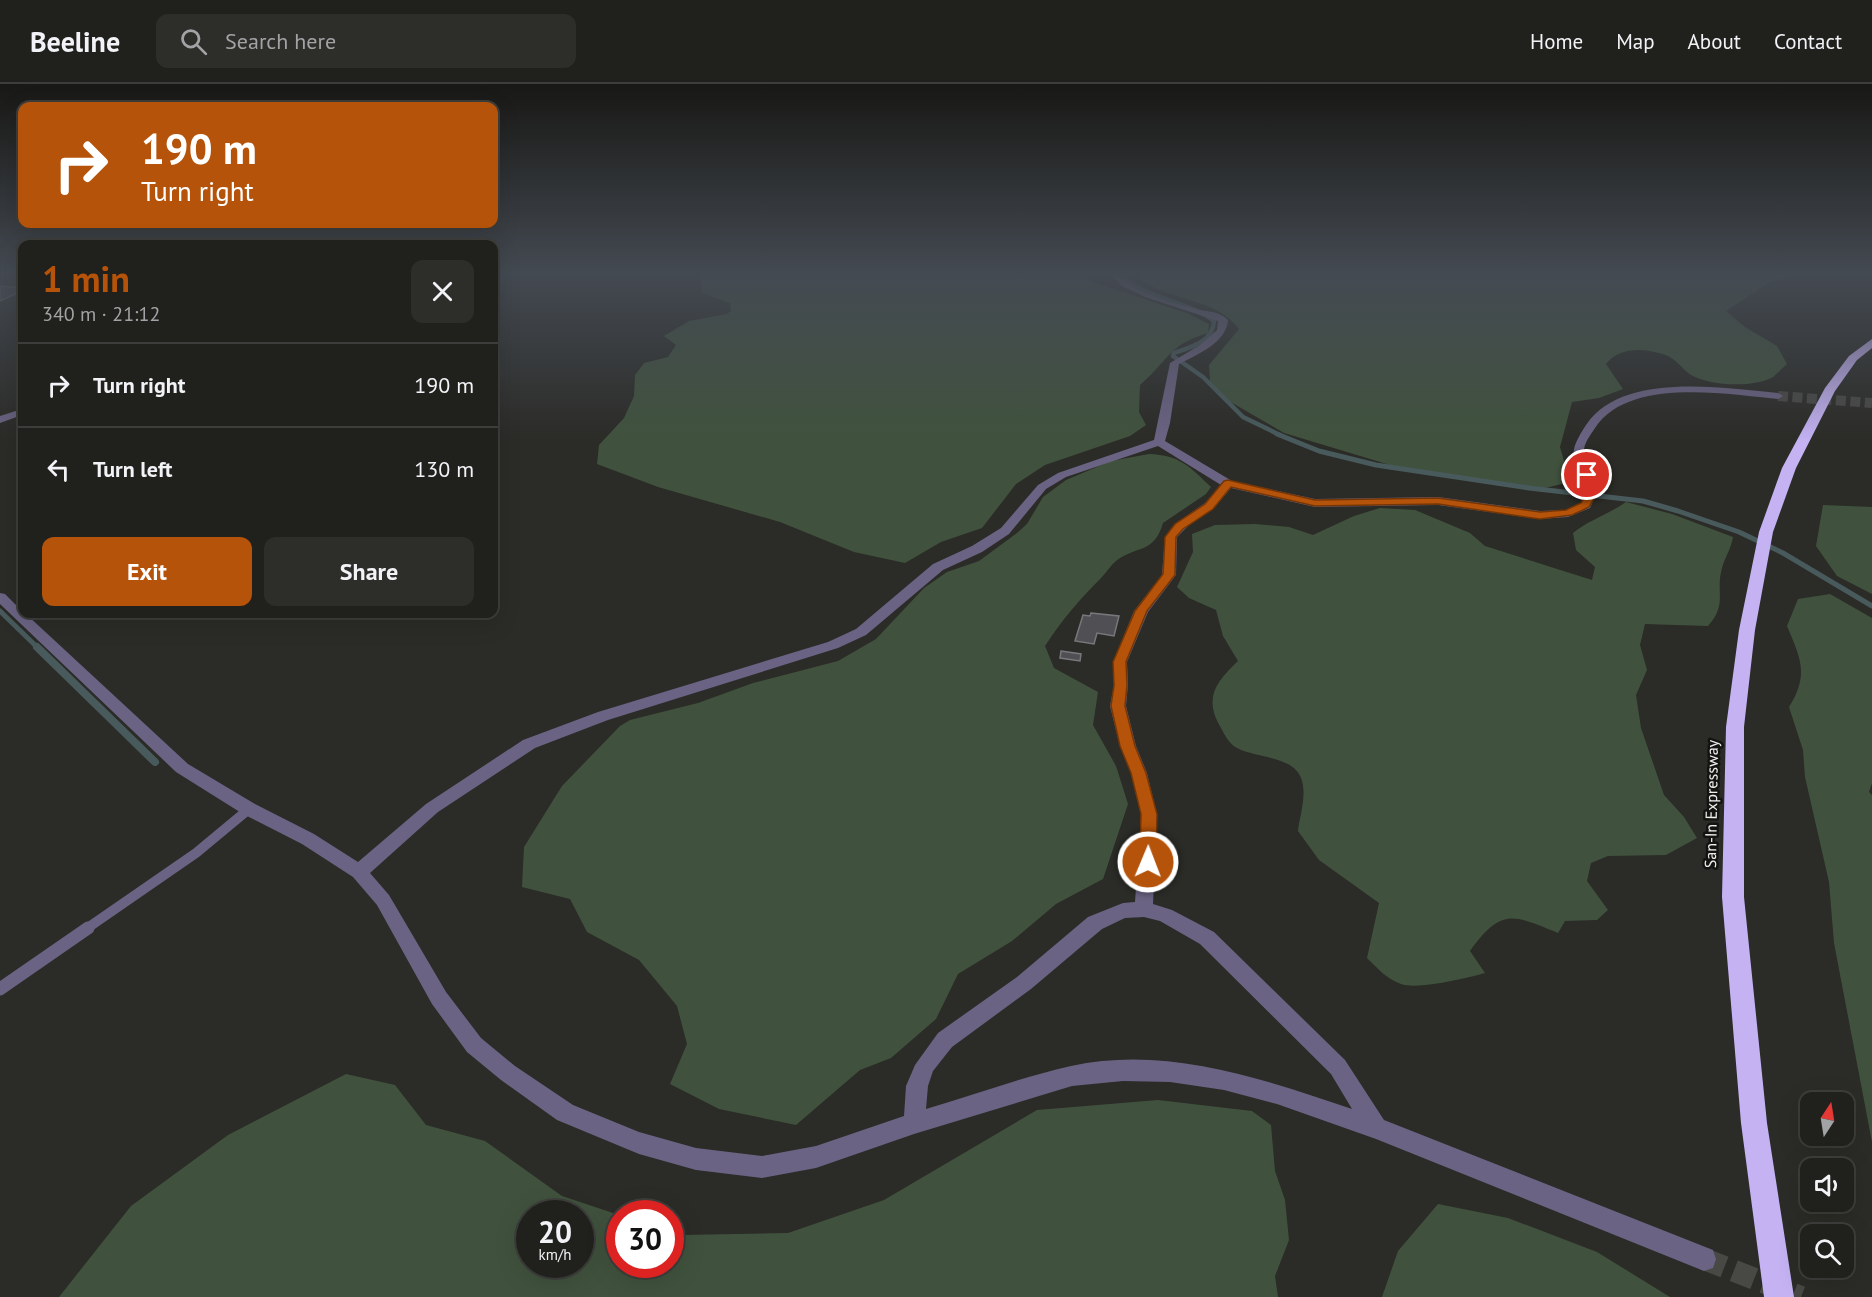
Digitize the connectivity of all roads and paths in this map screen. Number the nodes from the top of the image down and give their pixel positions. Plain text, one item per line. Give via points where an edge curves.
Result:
1 (1222, 329) edge
2 (1872, 342) edge
3 (1778, 396) tunnel mouth
4 (18, 413) edge
5 (0, 420) edge
6 (1159, 442) junction
7 (1228, 484) junction
8 (0, 597) edge
9 (18, 614) edge
10 (22, 618) edge
11 (249, 809) junction
12 (359, 872) junction
13 (1144, 909) junction
14 (0, 989) edge
15 (914, 1123) junction
16 (1376, 1128) junction
17 (1704, 1259) tunnel mouth
18 (1779, 1297) edge

1 - 6 street via 1203,347 1178,361 1169,381 1165,428
2 - 18 highway, San-In Expressway via 1853,358 1829,391 1789,468 1766,532 1747,630 1735,727 1732,897 1754,1123
3 - 7 street via 1668,390 1650,392 1613,406 1598,415 1580,442 1578,451 1592,495 1586,505 1568,513 1540,515 1438,501 1315,503
4 - 5 street
6 - 7 street
6 - 12 street via 1062,475 1042,487 1005,531 938,567 861,632 833,645 603,716 529,744 432,808
7 - 13 street via 1209,507 1173,532 1169,575 1141,611 1120,662 1118,706 1149,814
8 - 9 street
10 - 11 street via 182,768
11 - 12 street via 308,839
11 - 14 lane via 196,853
12 - 15 street via 383,900 439,998 474,1045 566,1113 639,1143 696,1160 762,1167 816,1157
13 - 15 street via 1123,911 1095,923 1024,983 945,1040 924,1065 917,1086
13 - 16 street via 1192,928 1239,967 1338,1067
15 - 16 street via 1072,1076 1123,1071 1170,1072 1224,1080
16 - 17 street

